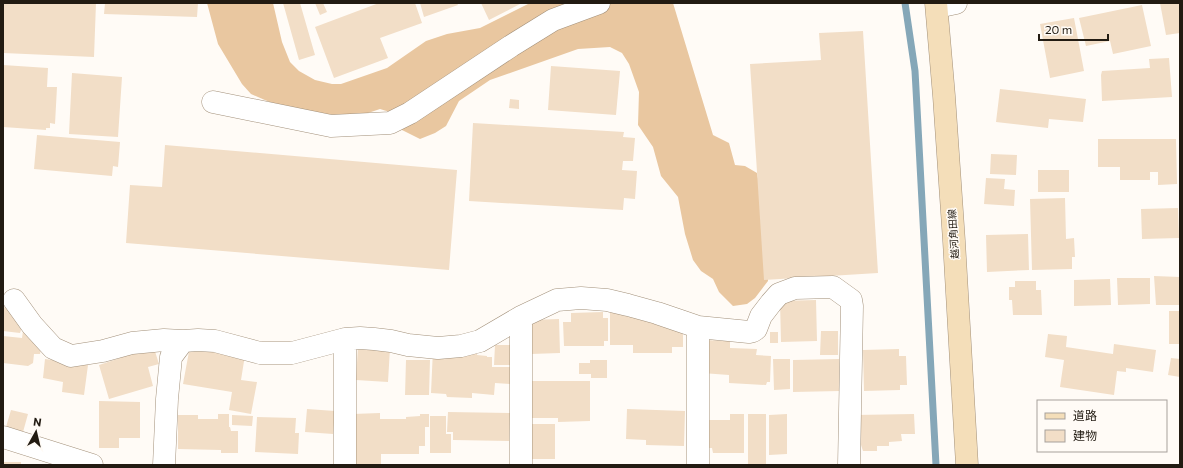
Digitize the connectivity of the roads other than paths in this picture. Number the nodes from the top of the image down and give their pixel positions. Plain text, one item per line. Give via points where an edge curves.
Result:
1 (599, 3) edge
2 (943, 4) edge
3 (213, 102) dead end
4 (14, 300) dead end
5 (522, 317) junction
6 (698, 328) junction
7 (345, 340) junction
8 (183, 342) junction
9 (3, 437) edge
10 (90, 465) edge
11 (164, 465) edge
12 (345, 465) edge
13 (521, 465) edge
14 (698, 465) edge
15 (849, 465) edge
16 (967, 465) edge

1 - 3 street via 553,20 410,113 390,123 331,126
2 - 16 main road, 越河角田線 via 944,96
4 - 8 street via 53,348 71,356 132,343 164,340
5 - 6 street via 557,300 581,298 628,305
5 - 7 street via 480,342 461,346 438,348 374,338
5 - 13 street
6 - 14 street
6 - 15 street via 753,331 779,294 795,288 833,287 850,300 852,306
7 - 8 street via 292,353 260,353 215,341
7 - 12 street
8 - 11 street via 171,357
9 - 10 street

